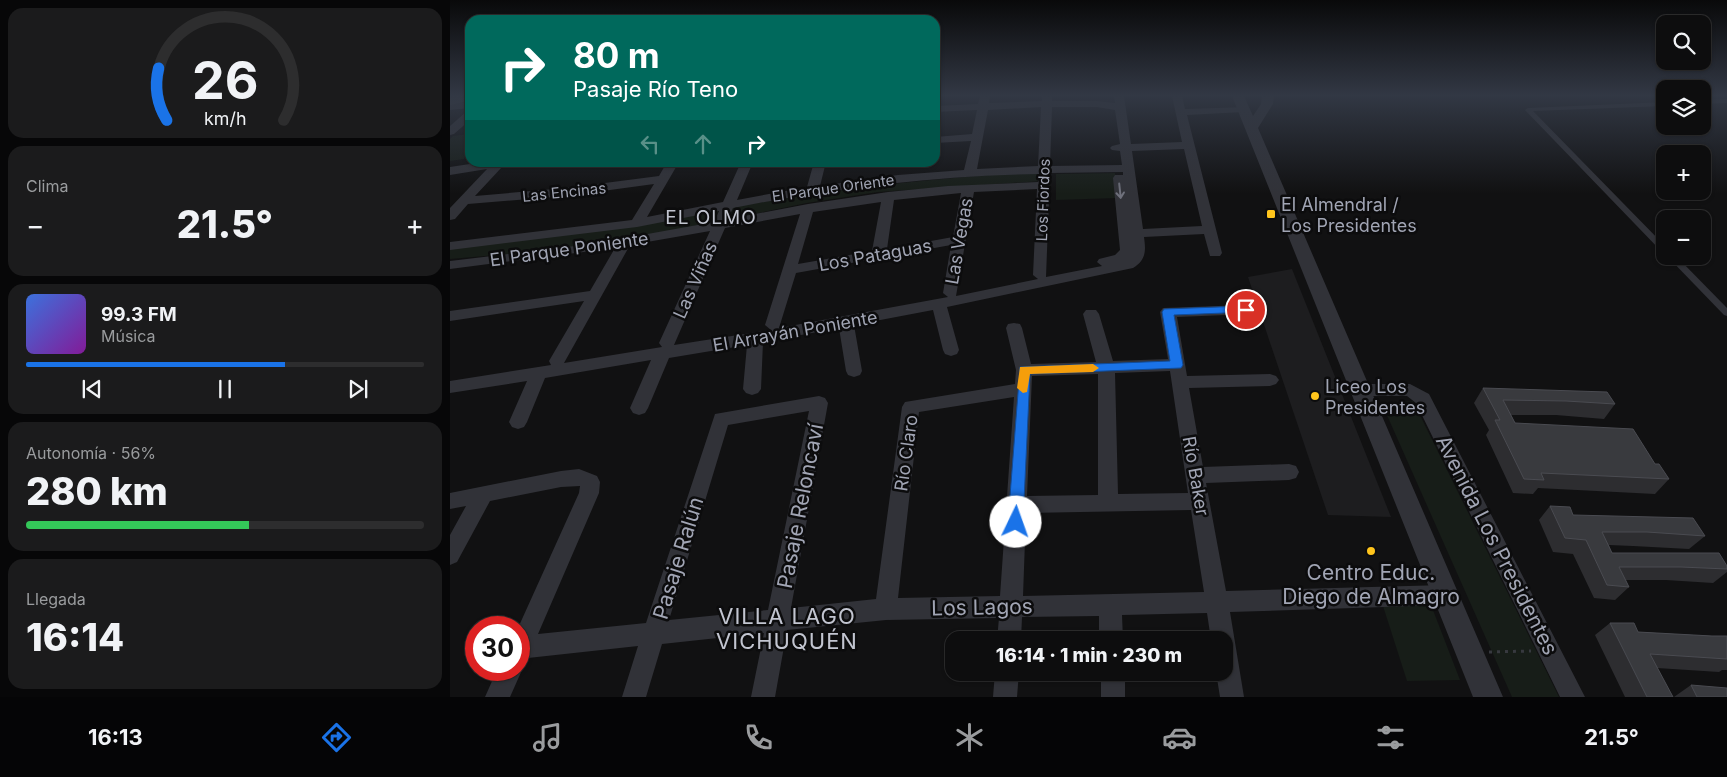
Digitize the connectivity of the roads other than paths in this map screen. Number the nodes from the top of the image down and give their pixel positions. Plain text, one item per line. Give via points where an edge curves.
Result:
1 (979, 129) edge
2 (1046, 129) edge
3 (1119, 129) edge
4 (1185, 129) edge
5 (1251, 129) edge
6 (1546, 129) edge
7 (977, 138) junction
8 (940, 140) edge
9 (1189, 145) junction
10 (1121, 148) junction
11 (465, 163) edge
12 (450, 166) edge
13 (478, 167) edge
14 (501, 167) edge
15 (669, 167) edge
16 (745, 167) edge
17 (819, 167) edge
18 (1123, 168) junction
19 (1044, 169) junction
20 (450, 171) edge
21 (970, 172) junction
22 (663, 179) junction
23 (1043, 185) junction
24 (968, 189) junction
25 (813, 190) junction
26 (888, 196) junction
27 (464, 201) junction
28 (728, 205) junction
29 (808, 208) junction
30 (450, 216) edge
31 (637, 223) junction
32 (720, 224) junction
33 (1209, 230) junction
34 (1138, 233) junction
35 (959, 240) junction
36 (1656, 241) edge
37 (625, 242) junction
38 (450, 246) edge
39 (879, 254) junction
40 (1215, 254) dead end
41 (1130, 258) junction
42 (450, 265) edge
43 (1680, 265) edge
44 (790, 270) junction
45 (1040, 275) junction
46 (594, 296) junction
47 (944, 298) junction
48 (1246, 310) dead end
49 (1727, 313) edge
50 (1091, 314) dead end
51 (450, 316) edge
52 (846, 322) junction
53 (774, 325) junction
54 (1014, 328) dead end
55 (755, 338) junction
56 (665, 349) junction
57 (951, 350) dead end
58 (557, 361) junction
59 (1106, 367) junction
60 (1024, 370) junction
61 (854, 371) dead end
62 (538, 374) junction
63 (1178, 374) junction
64 (450, 377) edge
65 (1270, 380) dead end
66 (450, 387) edge
67 (752, 389) dead end
68 (1023, 390) junction
69 (1361, 390) junction
70 (819, 403) joint
71 (639, 408) dead end
72 (518, 422) dead end
73 (1289, 472) dead end
74 (1195, 475) junction
75 (589, 493) joint
76 (483, 495) junction
77 (450, 501) edge
78 (1200, 501) junction
79 (1108, 503) junction
80 (1016, 505) junction
81 (450, 554) edge
82 (1445, 595) junction
83 (1218, 602) junction
84 (1110, 605) junction
85 (1012, 607) junction
86 (886, 609) junction
87 (778, 620) junction
88 (530, 626) edge
89 (1010, 631) edge
90 (1111, 631) edge
91 (1222, 631) edge
92 (654, 634) junction
93 (530, 648) edge
94 (505, 681) edge
95 (1006, 681) edge
96 (1112, 681) edge
97 (1230, 681) edge
98 (497, 697) edge
99 (634, 697) edge
100 (763, 697) edge
101 (1005, 697) edge
102 (1113, 697) edge
103 (1232, 697) edge
104 (1488, 697) edge
105 (1573, 697) edge

1 - 7 street
2 - 19 street, Los Fiordos
3 - 10 street
4 - 9 street
5 - 69 street
6 - 36 lane
7 - 8 street
7 - 21 street
9 - 10 street
9 - 33 street
10 - 18 street
11 - 12 street
13 - 20 street
14 - 27 street
15 - 22 street
16 - 28 street, Las Viñas
17 - 25 street
18 - 19 street, El Parque Oriente
18 - 34 street
18 -> 41 street
19 - 21 street, El Parque Oriente
19 - 23 street, Los Fiordos
21 - 25 street, El Parque Oriente
22 - 27 street, Las Encinas
22 - 31 street
23 - 24 street, El Parque Poniente
23 - 45 street, Los Fiordos
24 - 26 street, El Parque Poniente
24 - 35 street, Las Vegas
25 - 28 street, El Parque Oriente
26 - 29 street, El Parque Poniente
26 - 39 street
27 - 30 street
28 - 31 street, El Parque Oriente
28 - 32 street, Las Viñas
29 - 32 street, El Parque Poniente
29 - 44 street
31 - 38 street, El Parque Oriente
32 - 37 street, El Parque Poniente
32 - 56 street, Las Viñas
33 - 34 street
33 - 40 street
34 - 41 street via 1139,252
35 - 39 street, Los Pataguas
35 - 47 street, Las Vegas
37 - 42 street, El Parque Poniente
37 - 46 street
39 - 44 street, Los Pataguas
41 - 45 street, El Arrayán Poniente
41 - 47 street, El Arrayán Poniente via 1122,267
43 - 49 lane
44 - 53 street
45 - 47 street, El Arrayán Poniente
46 - 51 street
46 - 58 street
47 - 52 street, El Arrayán Poniente
47 - 53 street, El Arrayán Poniente
47 - 57 street, Las Vegas
48 - 63 street, Río Baker via 1168,312
50 - 59 street
52 - 55 street, El Arrayán Poniente
52 - 61 street
53 - 56 street, El Arrayán Poniente
54 - 60 street
55 - 56 street, El Arrayán Poniente
55 - 67 street
56 - 58 street, El Arrayán Poniente
56 - 62 street, El Arrayán Poniente
56 - 71 street, Las Viñas
58 - 64 street, El Arrayán Poniente
59 - 60 street
59 - 63 street
59 - 79 street
60 - 68 street
62 - 66 street, El Arrayán Poniente
62 - 72 street
63 - 65 street
63 - 74 street, Río Baker
68 - 80 street
68 - 86 street, Río Claro via 911,407
69 - 82 street
69 - 105 street, Avenida Los Presidentes via 1404,389 1416,392 1423,399
70 - 87 street, Pasaje Reloncaví
70 - 92 street, Pasaje Ralún via 721,420
73 - 74 street
74 - 78 street, Río Baker
75 - 76 street via 590,482 579,477
75 - 88 street
76 - 77 street
76 - 81 street
78 - 79 street
78 - 83 street, Río Baker
79 - 80 street
80 - 85 street
82 - 83 street, Los Lagos
82 - 104 street
83 - 84 street, Los Lagos
83 - 91 street, Río Baker
84 - 85 street, Los Lagos
84 - 90 street
85 - 86 street, Los Lagos
85 - 89 street
86 - 87 street, Los Lagos
87 - 92 street, Los Lagos
87 - 100 street, Pasaje Reloncaví
92 - 93 street, Los Lagos
92 - 99 street, Pasaje Ralún
94 - 98 street
95 - 101 street
96 - 102 street
97 - 103 street, Río Baker

